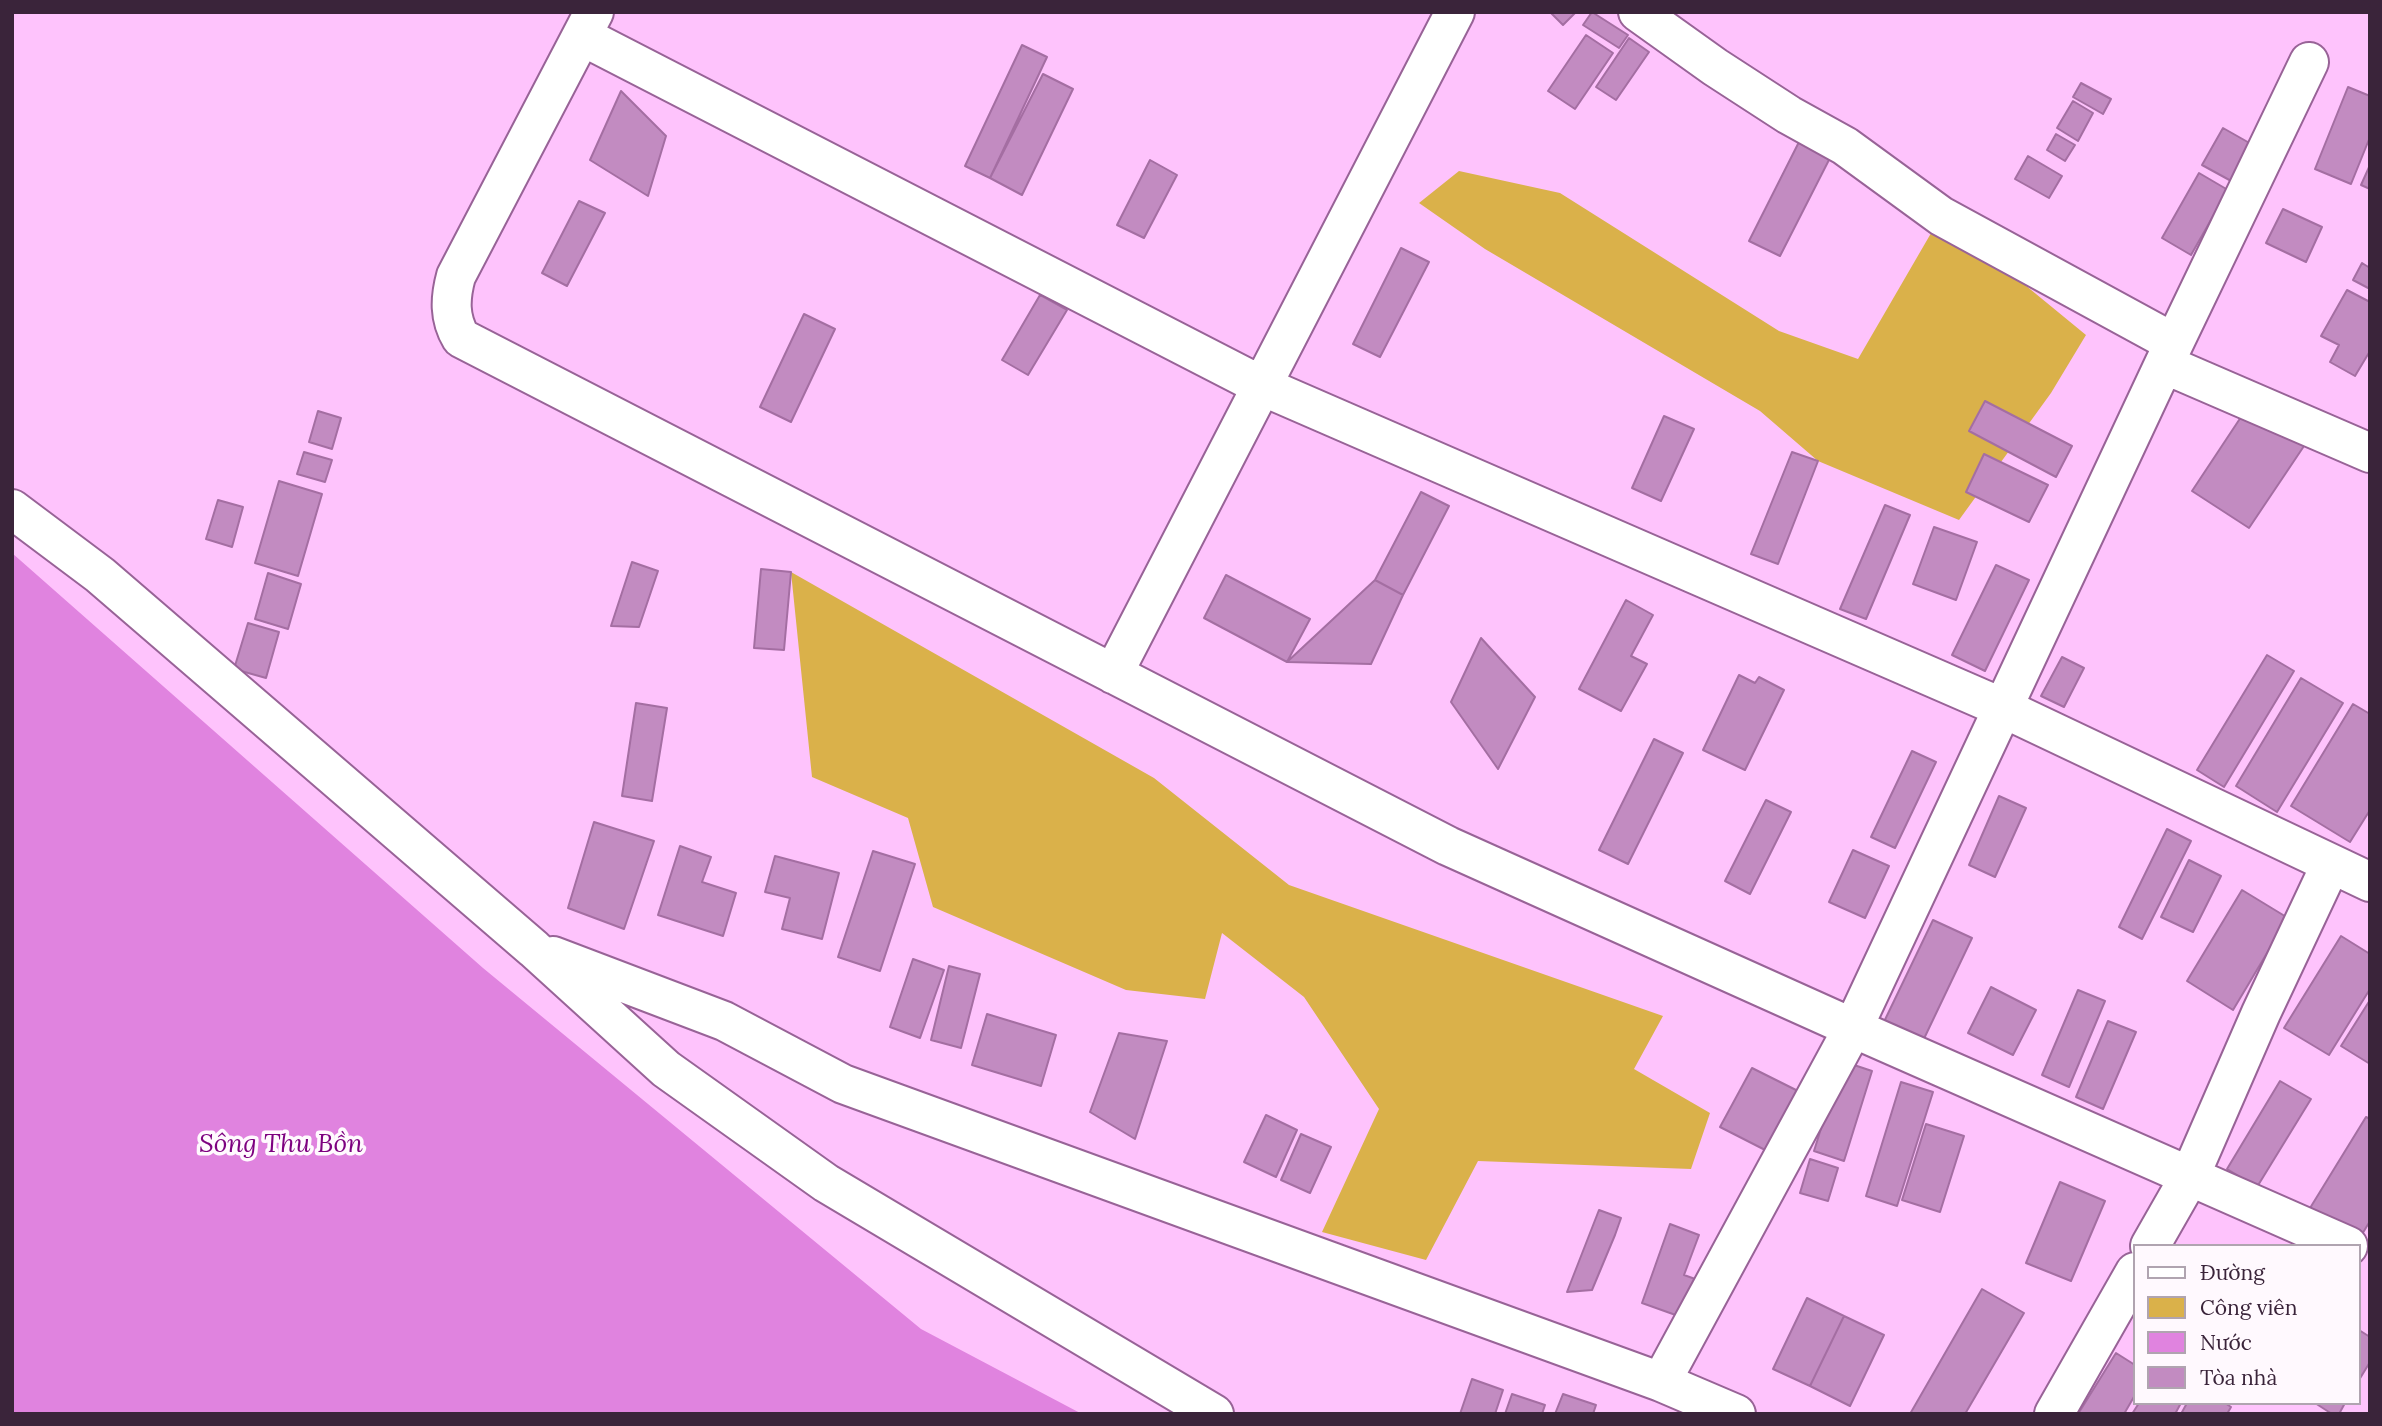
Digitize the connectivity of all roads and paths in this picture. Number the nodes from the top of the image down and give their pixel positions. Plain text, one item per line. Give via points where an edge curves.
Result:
1 (1455, 12) edge
2 (1639, 12) edge
3 (588, 24) edge
4 (2309, 62) dead end
5 (2169, 353) junction
6 (1262, 386) junction
7 (2370, 453) edge
8 (12, 509) edge
9 (1113, 674) junction
10 (2004, 708) junction
11 (2332, 864) junction
12 (2370, 882) edge
13 (534, 949) junction
14 (1853, 1028) junction
15 (2190, 1175) junction
16 (2151, 1244) edge
17 (2344, 1244) edge
18 (2134, 1274) edge
19 (1661, 1382) junction
20 (1214, 1414) edge
21 (1736, 1414) edge
22 (2054, 1414) edge

1 - 6 street
2 - 5 street via 1715,67 1844,146 1941,216
3 - 6 street
3 - 9 street via 456,276 452,313 461,338
4 - 5 street
5 - 7 street
5 - 10 street
6 - 9 street
6 - 10 street
8 - 13 street via 100,575
9 - 14 street via 1447,846
10 - 11 street
10 - 14 street
11 - 12 street
11 - 15 street
13 - 19 street via 724,1021 843,1084
13 - 20 street via 666,1069 826,1183
14 - 15 street
14 - 19 street
15 - 16 street
15 - 17 street
18 - 22 street
19 - 21 street

